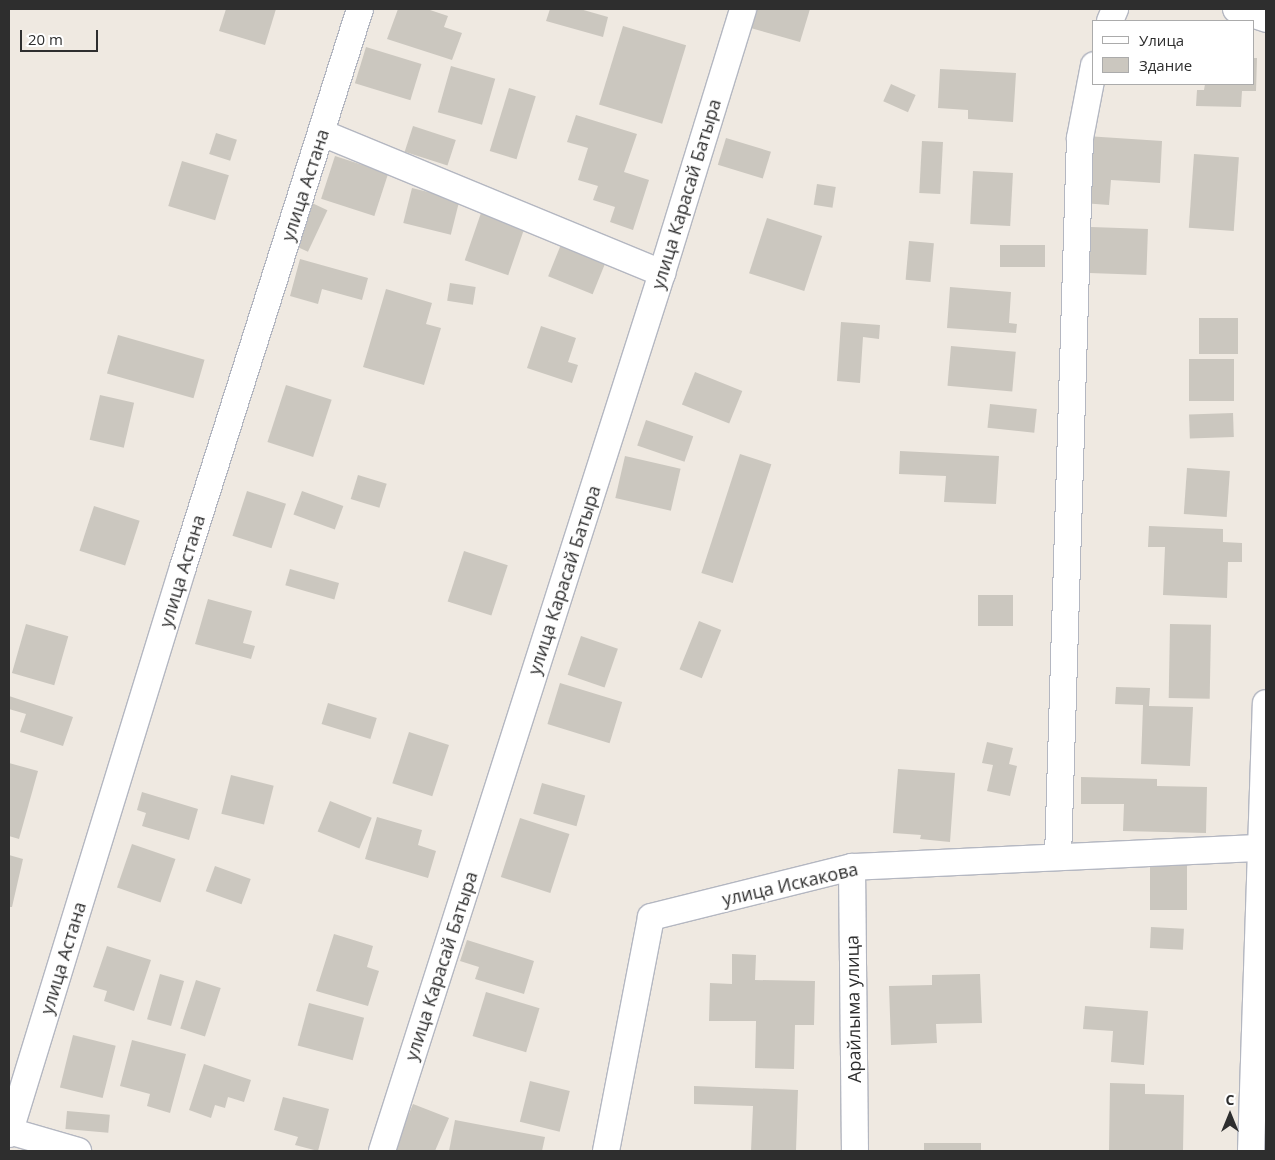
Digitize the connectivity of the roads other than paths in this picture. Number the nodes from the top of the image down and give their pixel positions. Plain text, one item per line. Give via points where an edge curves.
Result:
1 (360, 9) edge
2 (743, 9) edge
3 (1236, 9) edge
4 (1266, 19) edge
5 (1092, 75) edge
6 (322, 133) junction
7 (662, 273) junction
8 (1266, 703) edge
9 (1260, 848) junction
10 (1058, 857) junction
11 (852, 867) junction
12 (9, 1132) edge
13 (78, 1151) edge
14 (382, 1151) edge
15 (606, 1151) edge
16 (855, 1151) edge
17 (1251, 1151) edge

1 - 6 street, улица Астана
2 - 7 street, улица Карасай Батыра
3 - 4 street
5 - 10 street via 1080,138
6 - 7 street
6 - 12 street, улица Астана via 183,567
7 - 14 street, улица Карасай Батыра
8 - 9 street
9 - 10 street, улица Искакова
9 - 17 street
10 - 11 street, улица Искакова
11 - 15 street, улица Искакова via 651,917
11 - 16 street, Арайлыма улица
12 - 13 street

